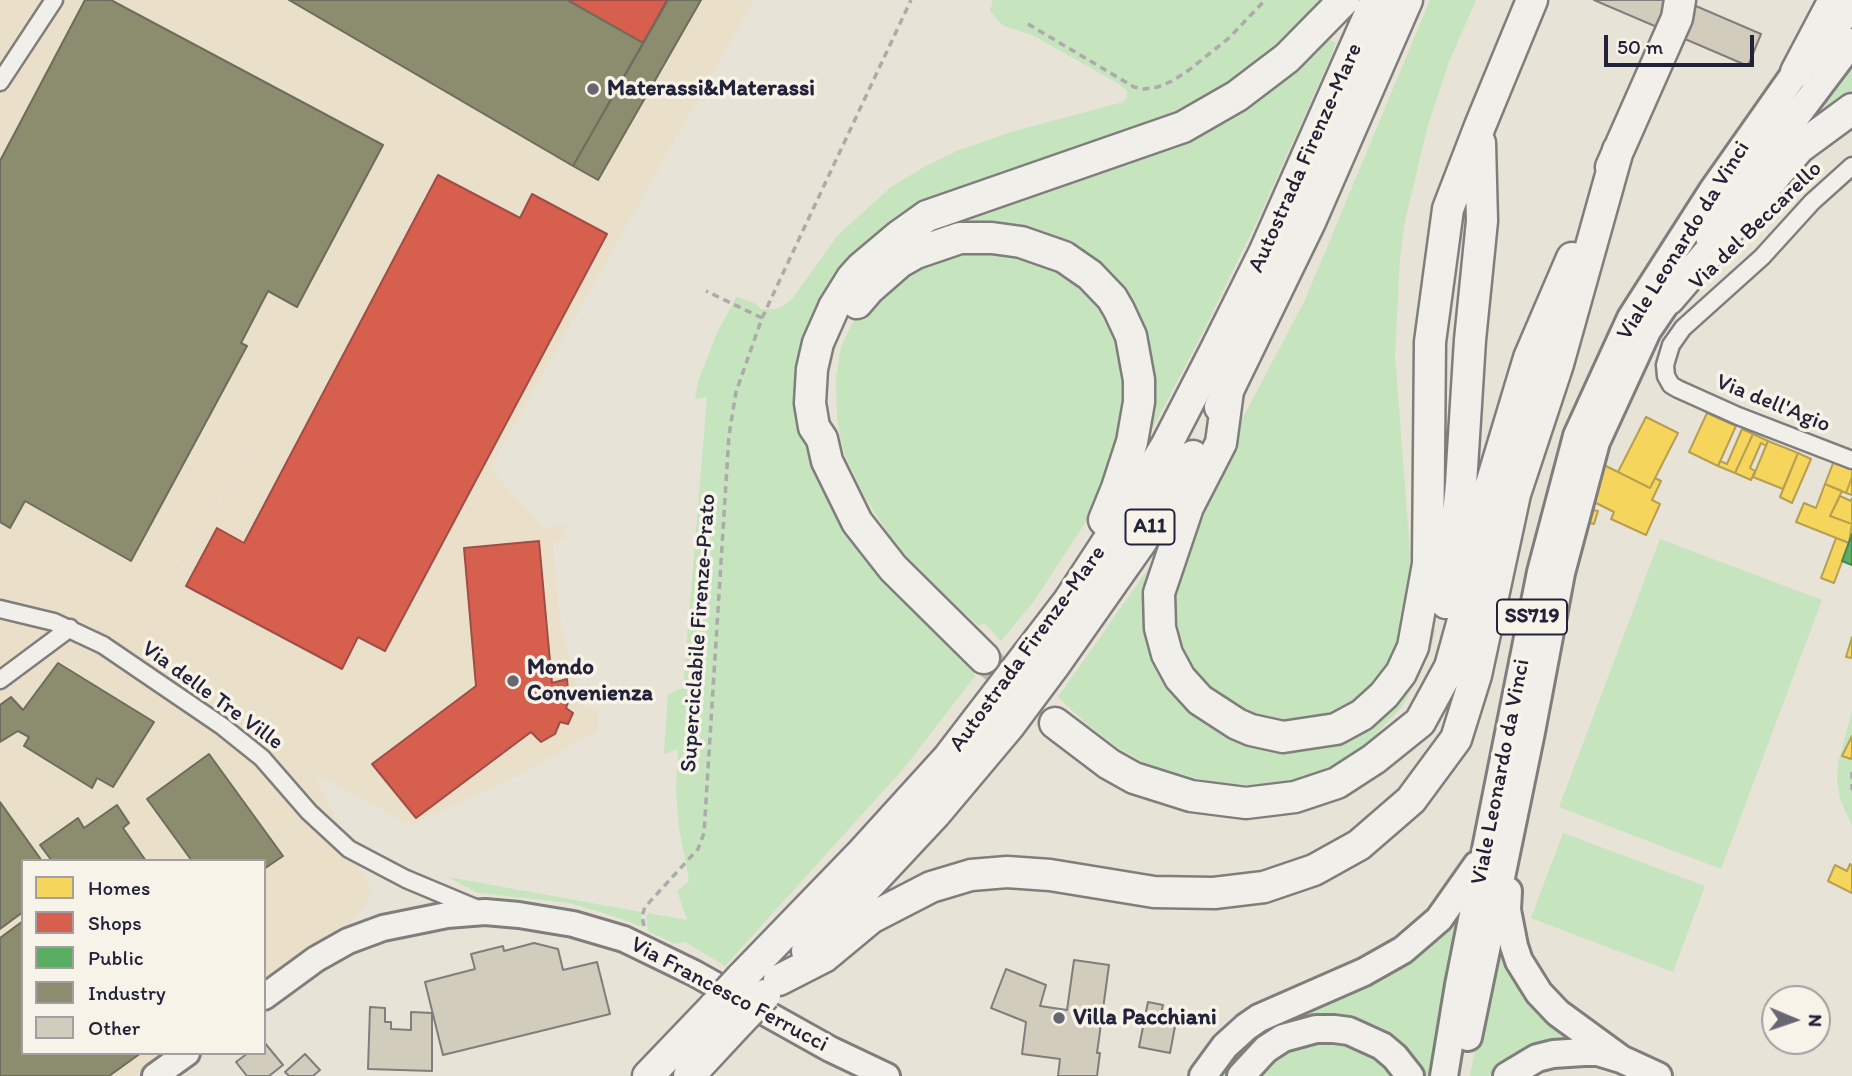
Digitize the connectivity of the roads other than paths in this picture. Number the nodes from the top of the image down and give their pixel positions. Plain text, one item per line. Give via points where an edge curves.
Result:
1 (54, 0) edge
2 (1344, 0) edge
3 (1376, 0) edge
4 (1407, 0) edge
5 (1532, 0) edge
6 (1680, 0) edge
7 (1834, 0) edge
8 (1852, 7) edge
9 (1852, 42) edge
10 (1796, 72) junction
11 (0, 82) edge
12 (1852, 109) edge
13 (1480, 126) junction
14 (1618, 150) junction
15 (1852, 166) edge
16 (1669, 299) junction
17 (1678, 389) joint
18 (1228, 391) junction
19 (822, 439) junction
20 (1852, 460) edge
21 (1068, 602) junction
22 (0, 609) edge
23 (70, 628) junction
24 (984, 658) tunnel mouth
25 (0, 680) edge
26 (1055, 723) tunnel mouth
27 (1531, 732) junction
28 (1374, 759) junction
29 (1486, 852) junction
30 (485, 912) junction
31 (762, 984) junction
32 (266, 996) edge
33 (184, 1055) edge
34 (1621, 1059) junction
35 (155, 1076) edge
36 (648, 1076) edge
37 (689, 1076) edge
38 (887, 1076) edge
39 (1203, 1076) edge
40 (1241, 1076) edge
41 (1410, 1076) edge
42 (1444, 1076) edge
43 (1460, 1076) edge
44 (1507, 1076) edge
45 (1658, 1076) edge

1 - 11 street
2 - 19 highway via 1287,58 1237,96 1182,127 927,216 872,257 852,278 818,343 810,403 814,427
3 - 21 highway, Autostrada Firenze-Mare / A11 via 1264,253 1216,349 1166,446
4 - 18 highway, Autostrada Firenze-Mare / A11 via 1310,222
5 - 13 highway
6 - 14 highway via 1677,18
7 - 10 highway
8 - 10 highway, Viale Leonardo da Vinci / SS719
9 - 16 highway, Viale Leonardo da Vinci / SS719 via 1731,203
10 - 29 highway, Viale Leonardo da Vinci / SS719 via 1630,318 1577,436 1541,572
12 - 16 highway via 1799,148
13 - 18 highway via 1448,209 1430,342 1428,564 1413,647 1384,695 1362,715 1335,729 1283,737 1237,724 1200,700 1167,654 1160,628 1159,593 1188,507 1221,443
13 - 28 highway via 1482,221 1452,576 1434,662
14 - 28 highway via 1529,358 1489,491 1450,667 1420,722
14 - 31 highway via 1516,494 1476,675 1455,739 1411,800 1359,845 1314,870 1264,887 1214,893 1154,892 1039,874 1007,872 961,878 931,887 871,918 824,957
15 - 17 street, Via del Beccarello via 1683,328 1665,365 1665,376
16 - 27 highway, Viale Leonardo da Vinci / SS719 via 1647,331 1596,442 1561,573
17 - 20 street, Via dell'Agio
18 - 31 highway, Autostrada Firenze-Mare / A11 via 1141,541 1017,716 935,814
19 - 21 highway via 828,372 838,330 869,289 900,262 937,244 992,238 1049,250 1078,265 1112,298 1131,336 1139,402 1117,488
19 - 24 highway via 827,461 857,522 893,568
21 - 31 highway, Autostrada Firenze-Mare / A11 via 948,757 860,855
22 - 23 street, Via delle Tre Ville
23 - 25 street
23 - 30 street, Via delle Tre Ville via 154,679 262,758 349,849
26 - 28 highway via 1134,778 1220,801 1296,797 1337,783
27 - 34 highway via 1529,781 1507,910 1514,946 1546,1002
27 - 43 highway, Viale Leonardo da Vinci / SS719
29 - 39 highway via 1439,919 1413,942 1364,972 1246,1027
29 - 42 highway, Viale Leonardo da Vinci / SS719
30 - 32 main road, Via Francesco Ferrucci via 418,919 348,941
30 - 38 main road, Via Francesco Ferrucci via 573,924 624,939
31 - 36 highway, Autostrada Firenze-Mare / A11, bridge via 715,1006
31 - 37 highway, Autostrada Firenze-Mare / A11, bridge via 740,1021
33 - 35 main road
34 - 44 highway via 1598,1052 1553,1054
34 - 45 highway
40 - 41 highway via 1283,1038 1316,1029 1349,1031 1382,1046

